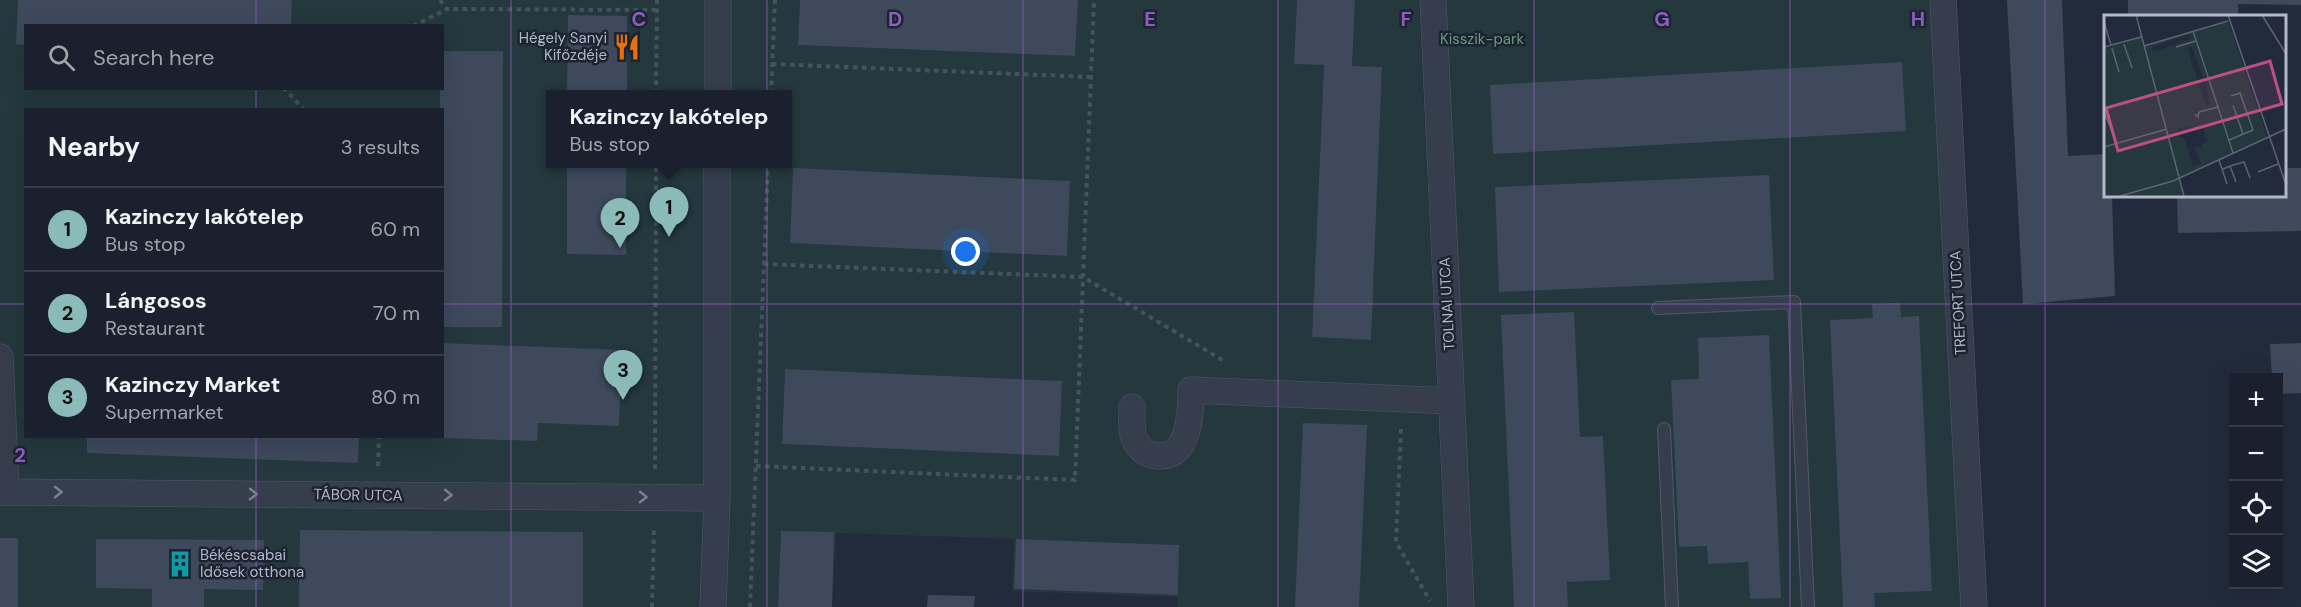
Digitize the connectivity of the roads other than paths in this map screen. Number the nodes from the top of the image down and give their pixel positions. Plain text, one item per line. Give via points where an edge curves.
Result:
1 (718, 0) edge
2 (1433, 0) edge
3 (1943, 0) edge
4 (718, 90) edge
5 (717, 168) edge
6 (1658, 308) dead end
7 (0, 357) edge
8 (1452, 401) junction
9 (1132, 407) dead end
10 (1664, 429) dead end
11 (3, 492) edge
12 (717, 498) junction
13 (713, 607) edge
14 (1461, 607) edge
15 (1672, 607) edge
16 (1808, 607) edge
17 (1974, 607) edge

1 - 4 street
2 - 8 street, TOLNAI UTCA
3 - 17 street, TREFORT UTCA
5 - 12 street
6 - 16 lane via 1794,302
7 - 11 street
8 - 9 street via 1191,390 1183,443 1166,456 1148,455 1136,443
8 - 14 street, TOLNAI UTCA
10 - 15 lane
11 -> 12 street, TÁBOR UTCA
12 - 13 street

